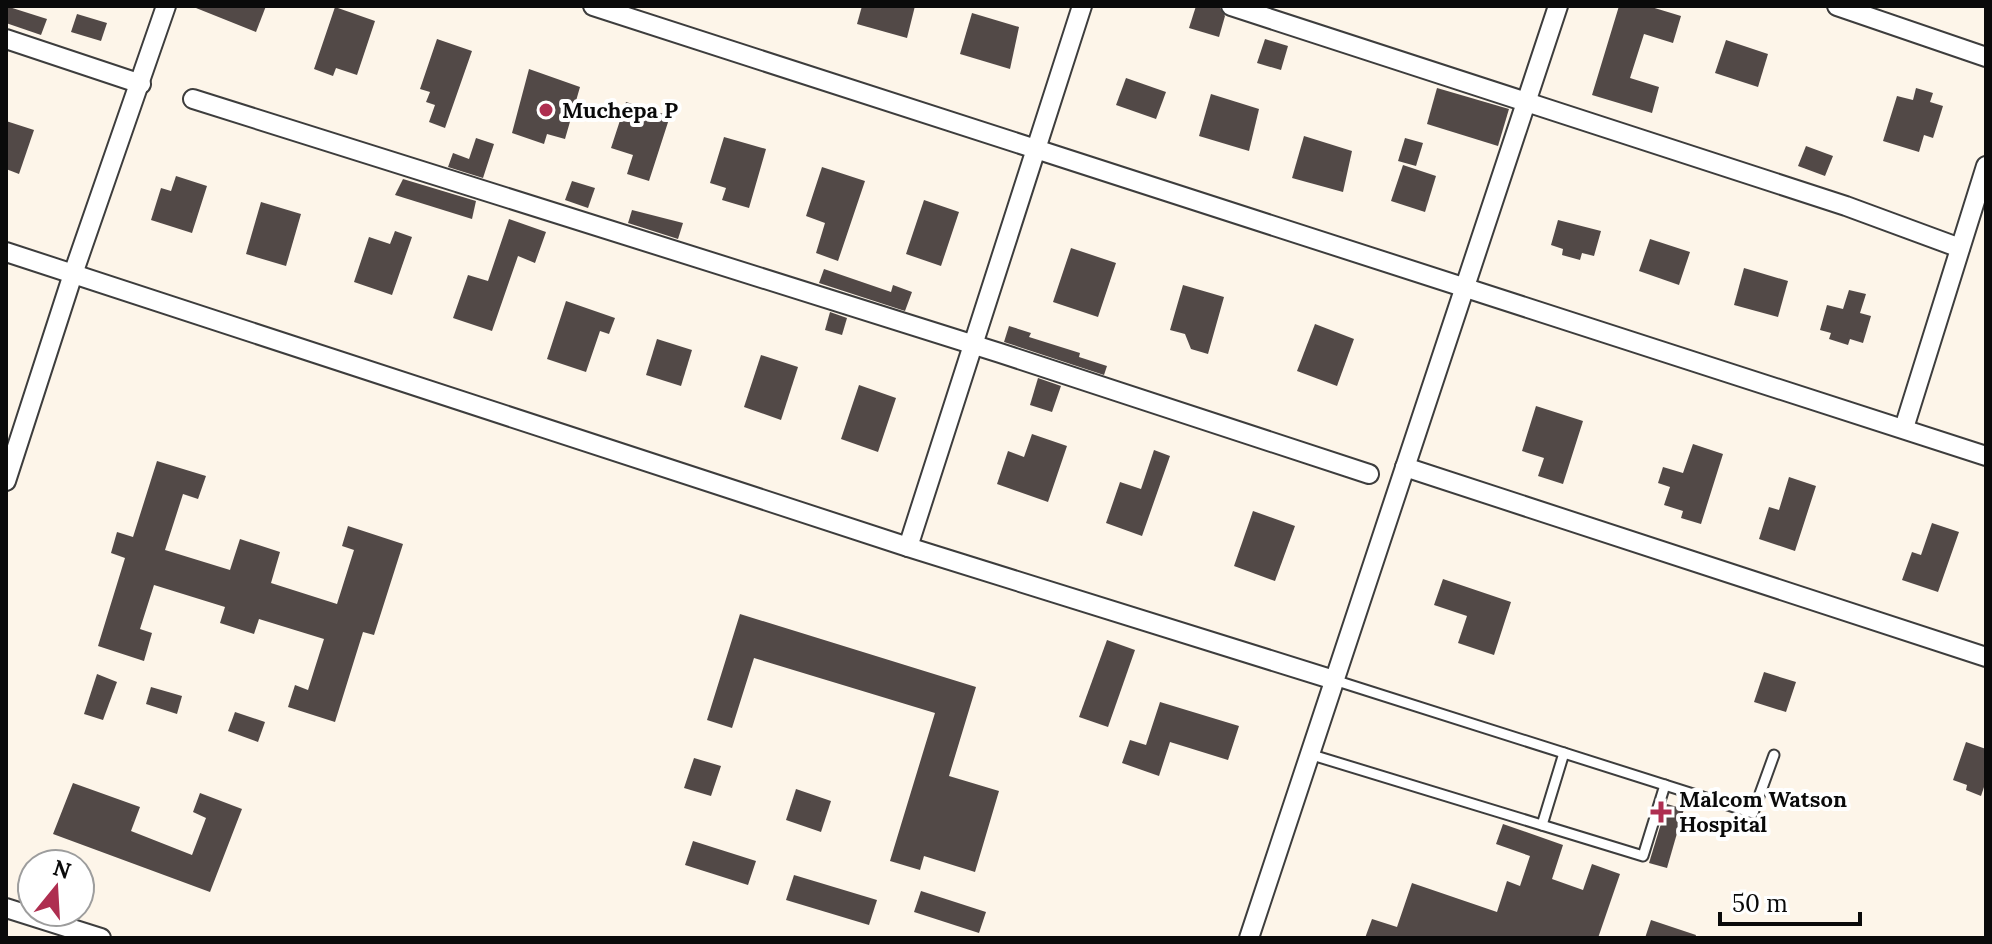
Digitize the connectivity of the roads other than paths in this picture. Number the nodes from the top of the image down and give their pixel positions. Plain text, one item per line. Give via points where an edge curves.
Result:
1 (166, 6) edge
2 (593, 6) edge
3 (1082, 6) edge
4 (1231, 6) edge
5 (1558, 6) edge
6 (1837, 6) edge
7 (6, 39) edge
8 (1986, 57) edge
9 (141, 84) junction
10 (193, 99) dead end
11 (1526, 100) junction
12 (1034, 149) junction
13 (1986, 166) edge
14 (1960, 248) junction
15 (6, 252) edge
16 (73, 274) junction
17 (1465, 286) junction
18 (972, 346) junction
19 (1904, 428) junction
20 (1986, 456) edge
21 (1405, 467) junction
22 (1369, 474) dead end
23 (6, 481) edge
24 (908, 547) junction
25 (1986, 657) edge
26 (1334, 680) junction
27 (1564, 753) junction
28 (1309, 754) junction
29 (1774, 755) dead end
30 (1665, 785) junction
31 (1542, 825) junction
32 (6, 908) edge
33 (101, 938) edge
34 (1249, 938) edge

1 - 9 street
2 - 12 street
3 - 12 street
4 - 11 street
5 - 11 street
6 - 8 street
7 - 9 street
9 - 16 street
10 - 18 street
11 - 14 street
11 - 17 street
12 - 17 street
12 - 18 street
13 - 14 street
14 - 19 street
15 - 16 street
16 - 23 street
16 - 24 street
17 - 19 street
17 - 21 street
18 - 22 street
18 - 24 street
19 - 20 street
21 - 25 street
21 - 26 street
24 - 26 street
26 - 27 lane
26 - 28 street
27 - 30 lane
27 - 31 lane
28 - 31 lane
28 - 34 street
29 - 30 lane via 1753,813
30 - 31 lane via 1643,856
32 - 33 street

